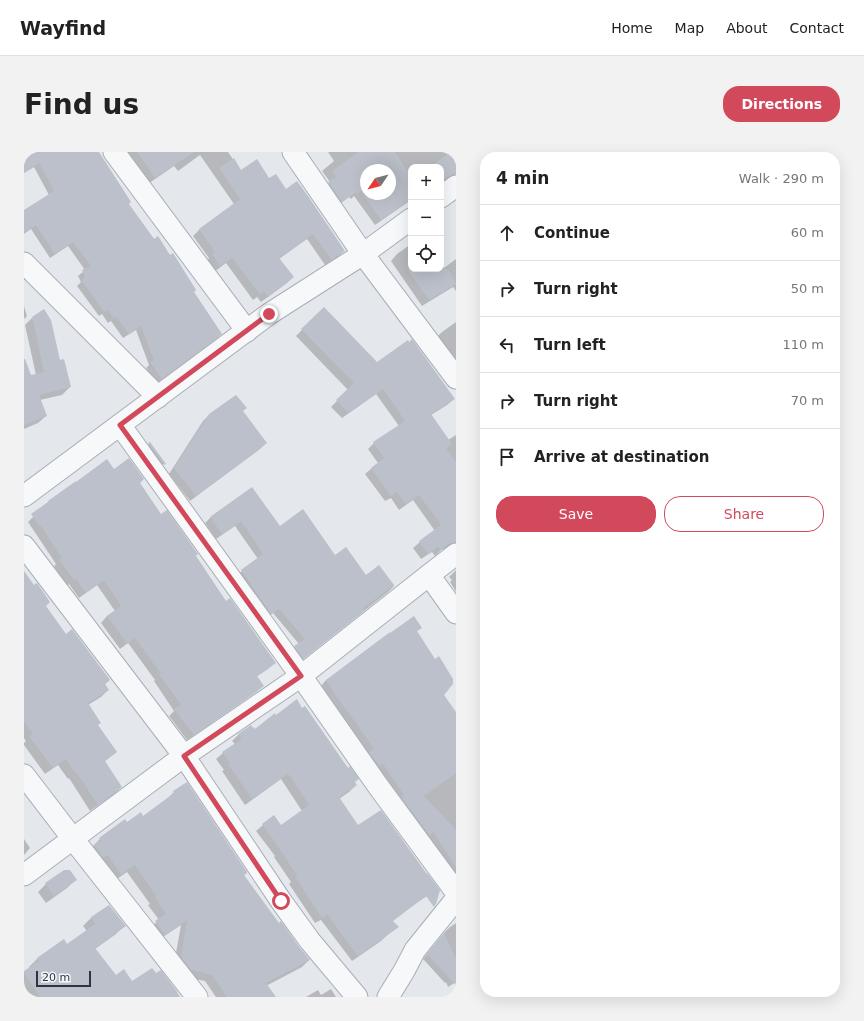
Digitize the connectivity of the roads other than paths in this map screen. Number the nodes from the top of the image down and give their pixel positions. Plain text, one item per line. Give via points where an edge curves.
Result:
1 (114, 152) edge
2 (293, 152) edge
3 (456, 186) edge
4 (444, 195) edge
5 (408, 221) edge
6 (363, 254) junction
7 (24, 263) edge
8 (247, 331) junction
9 (456, 378) edge
10 (158, 397) junction
11 (120, 425) junction
12 (24, 496) edge
13 (24, 546) edge
14 (456, 554) edge
15 (429, 575) junction
16 (456, 613) edge
17 (301, 676) junction
18 (184, 756) junction
19 (24, 775) edge
20 (73, 839) junction
21 (24, 875) edge
22 (456, 892) edge
23 (456, 899) edge
24 (197, 997) edge
25 (357, 997) edge
26 (388, 997) edge

1 - 8 street
2 - 6 street
3 - 4 street
5 - 6 street
6 - 8 street
6 - 9 street
7 - 10 street
8 - 10 street
10 - 11 street
11 - 12 street
11 - 17 street
13 - 18 street
14 - 15 street
15 - 16 street
15 - 17 street
17 - 18 street
17 - 22 street
18 - 20 street
18 - 25 street via 281,901 310,941
19 - 20 street
20 - 21 street
20 - 24 street
23 - 26 street via 415,950

